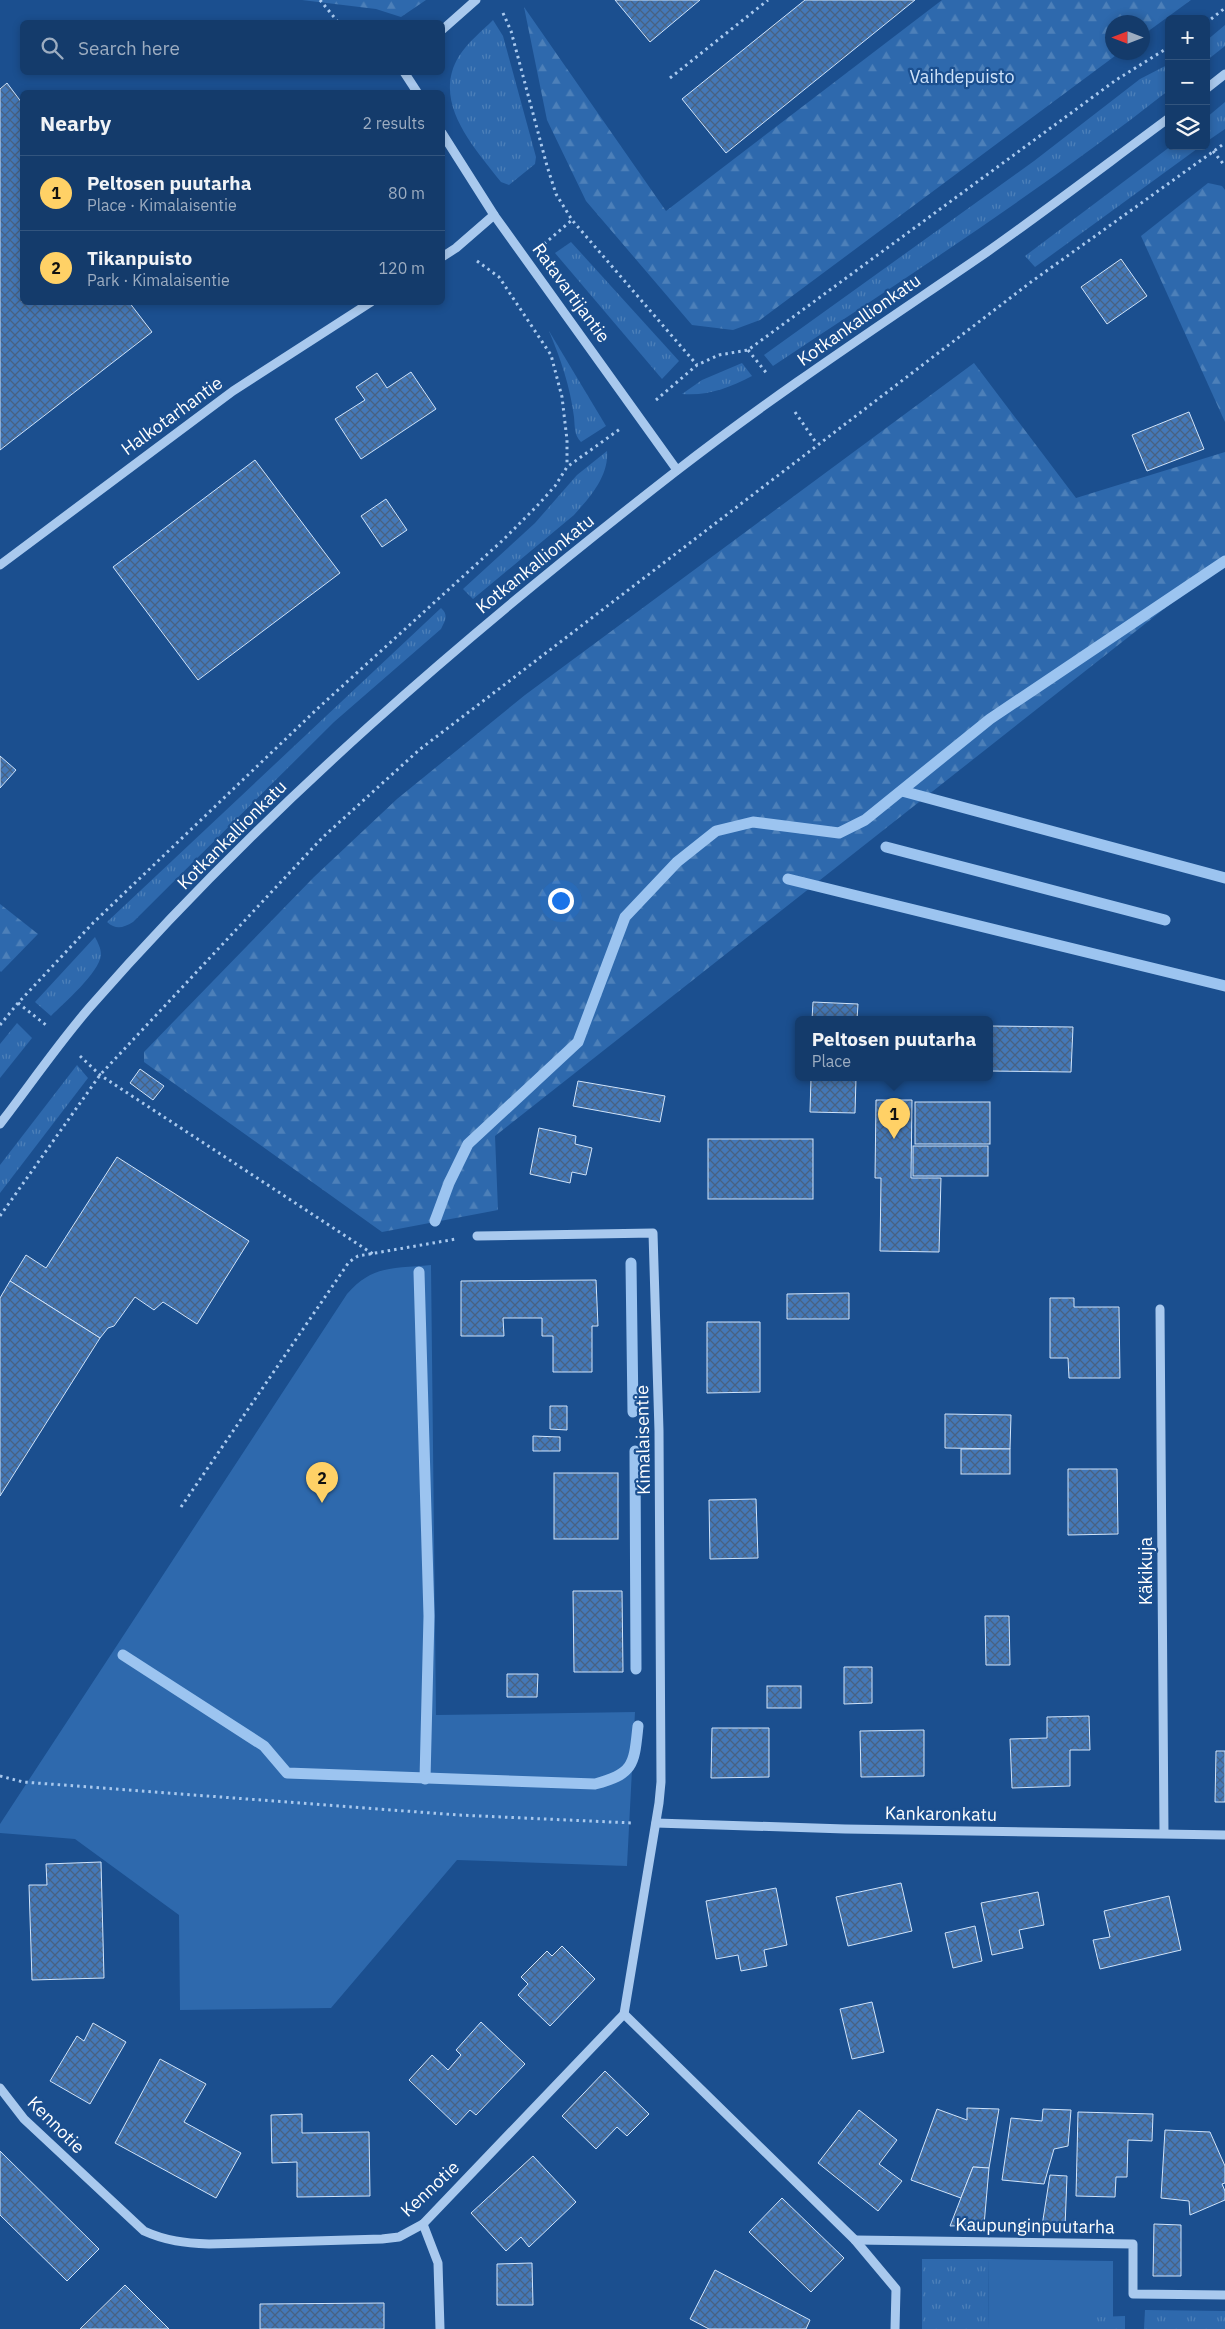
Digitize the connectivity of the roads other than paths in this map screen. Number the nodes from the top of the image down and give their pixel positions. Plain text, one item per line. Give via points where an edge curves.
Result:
1 (476, 0) edge
2 (445, 27) edge
3 (1225, 74) edge
4 (406, 75) edge
5 (1210, 86) edge
6 (416, 90) edge
7 (1165, 121) edge
8 (445, 138) edge
9 (494, 215) junction
10 (445, 255) edge
11 (366, 305) edge
12 (677, 470) junction
13 (0, 565) edge
14 (0, 1124) edge
15 (477, 1236) road end
16 (1160, 1309) dead end
17 (656, 1823) junction
18 (1164, 1834) junction
19 (1225, 1835) edge
20 (624, 2014) junction
21 (0, 2088) edge
22 (422, 2224) junction
23 (855, 2240) junction
24 (1225, 2295) edge
25 (440, 2329) edge
26 (894, 2329) edge

1 - 2 street
3 - 5 street
4 - 6 street
7 - 12 street, Kotkankallionkatu via 992,248
8 - 9 street, Ratavartijantie
9 - 10 street
9 - 12 street, Ratavartijantie
11 - 13 street, Halkotarhantie via 233,391
12 - 14 street, Kotkankallionkatu via 461,645 279,810 89,1008
15 - 17 street, Kimalaisentie via 653,1233 660,1431 661,1782
16 - 18 street, Käkikuja
17 - 18 street, Kankaronkatu
17 - 20 street
18 - 19 street, Kankaronkatu
20 - 22 street, Kennotie
20 - 23 street
21 - 22 street, Kennotie via 24,2119 144,2231 163,2240 209,2244 382,2239 400,2237
22 - 25 street via 438,2263
23 - 24 street, Kaupunginpuutarha via 1133,2244 1133,2294
23 - 26 street via 896,2290

